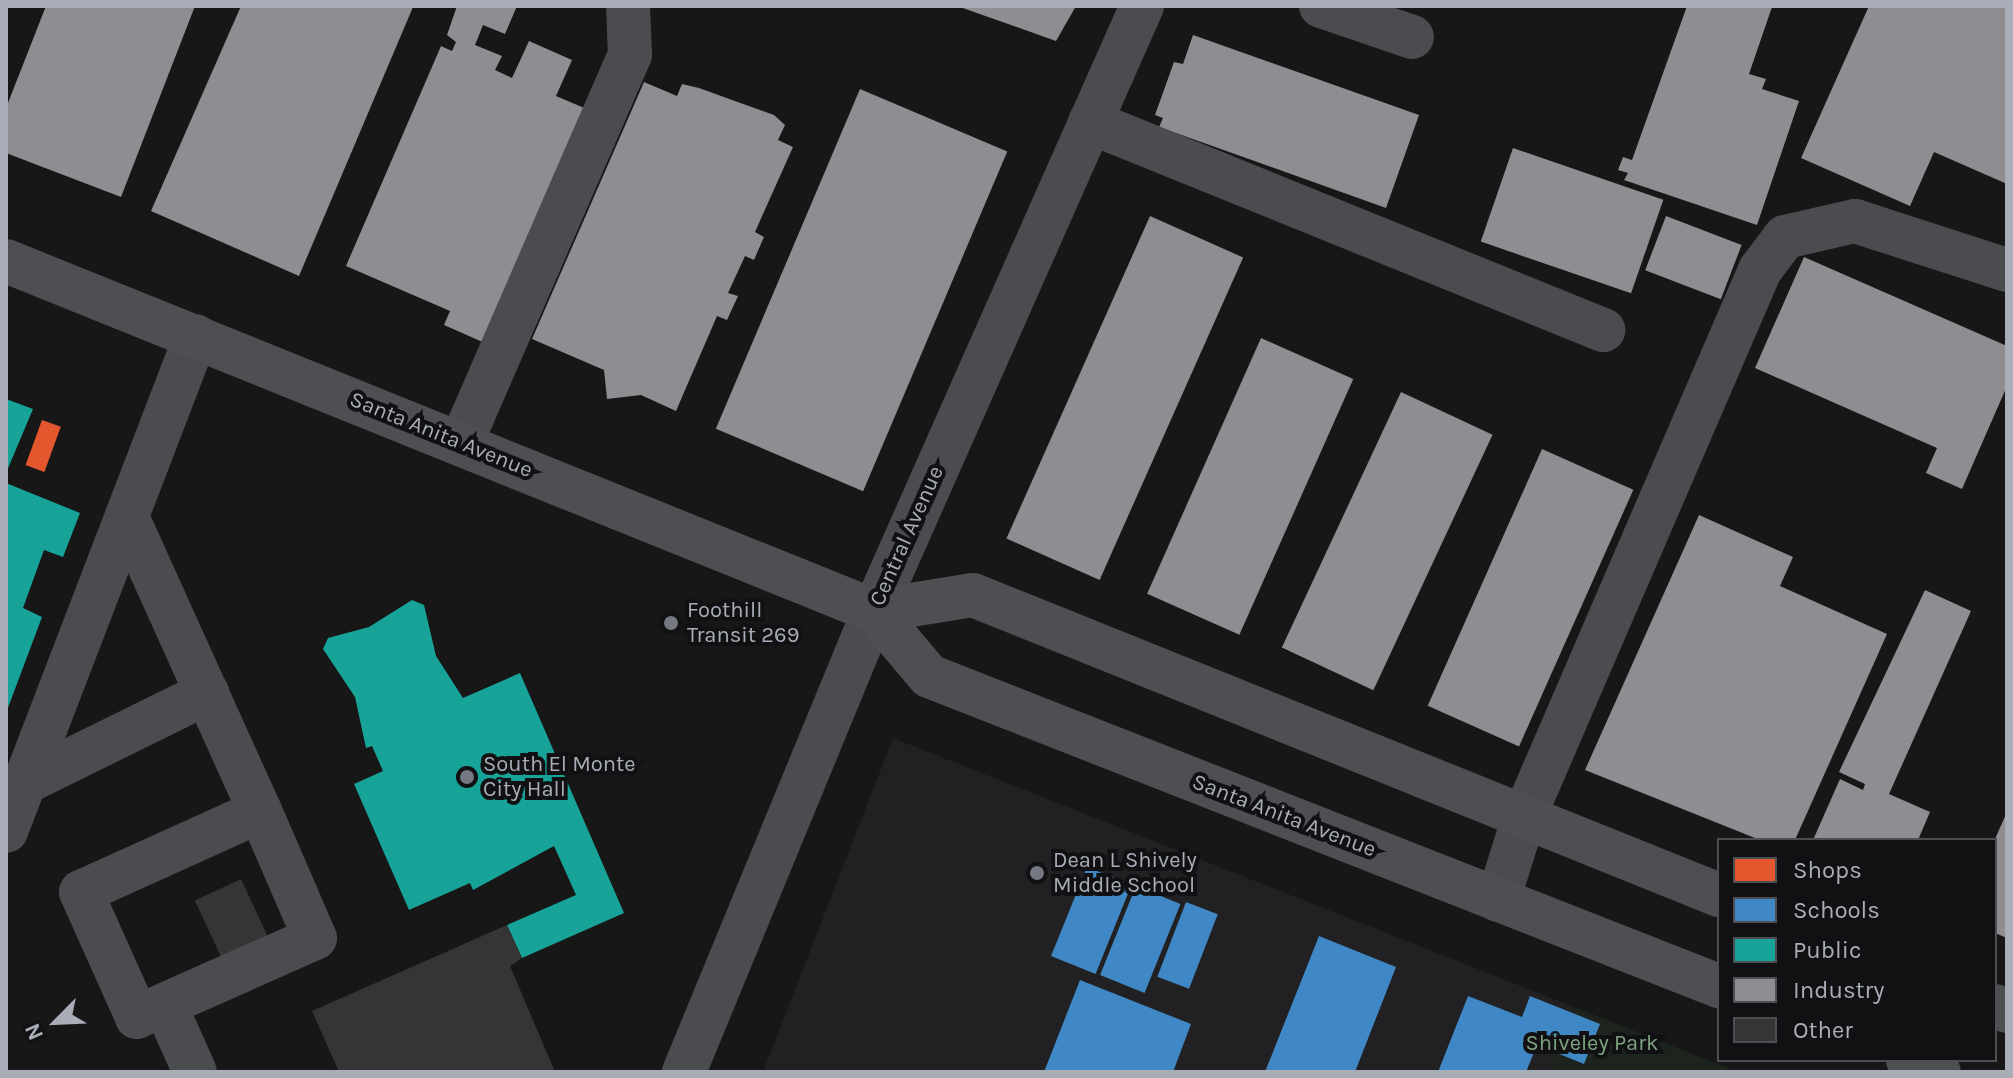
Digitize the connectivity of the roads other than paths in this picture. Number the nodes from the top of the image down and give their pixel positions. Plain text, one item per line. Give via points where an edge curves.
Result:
1 (628, 6) edge
2 (1142, 6) edge
3 (1321, 6) edge
4 (1412, 37) dead end
5 (1090, 122) junction
6 (6, 261) edge
7 (2007, 270) edge
8 (1603, 330) dead end
9 (196, 336) junction
10 (461, 443) junction
11 (128, 519) junction
12 (874, 611) junction
13 (207, 693) junction
14 (26, 782) junction
15 (260, 811) junction
16 (1524, 817) junction
17 (6, 831) edge
18 (1717, 894) edge
19 (1498, 900) junction
20 (1717, 985) edge
21 (165, 1005) junction
22 (1913, 1062) edge
23 (195, 1072) edge
24 (684, 1072) edge
25 (1939, 1072) edge

1 - 10 street via 630,54
2 - 5 street, Central Avenue
3 - 4 street
5 - 8 street
5 - 12 street, Central Avenue
6 - 9 main road, Santa Anita Avenue
7 - 16 street via 1855,221 1785,237 1760,270
9 - 10 main road, Santa Anita Avenue
9 - 11 street
10 - 12 main road, Santa Anita Avenue
11 - 13 street
11 - 14 street
12 - 16 main road via 973,595
12 - 19 main road, Santa Anita Avenue via 929,676
12 - 24 street, Central Avenue
13 - 14 street
13 - 15 street
14 - 17 street
15 - 21 street via 315,938
15 - 21 street via 81,892 137,1017
16 - 18 main road
16 - 19 street
19 - 20 main road, Santa Anita Avenue
21 - 23 street
22 - 25 main road

